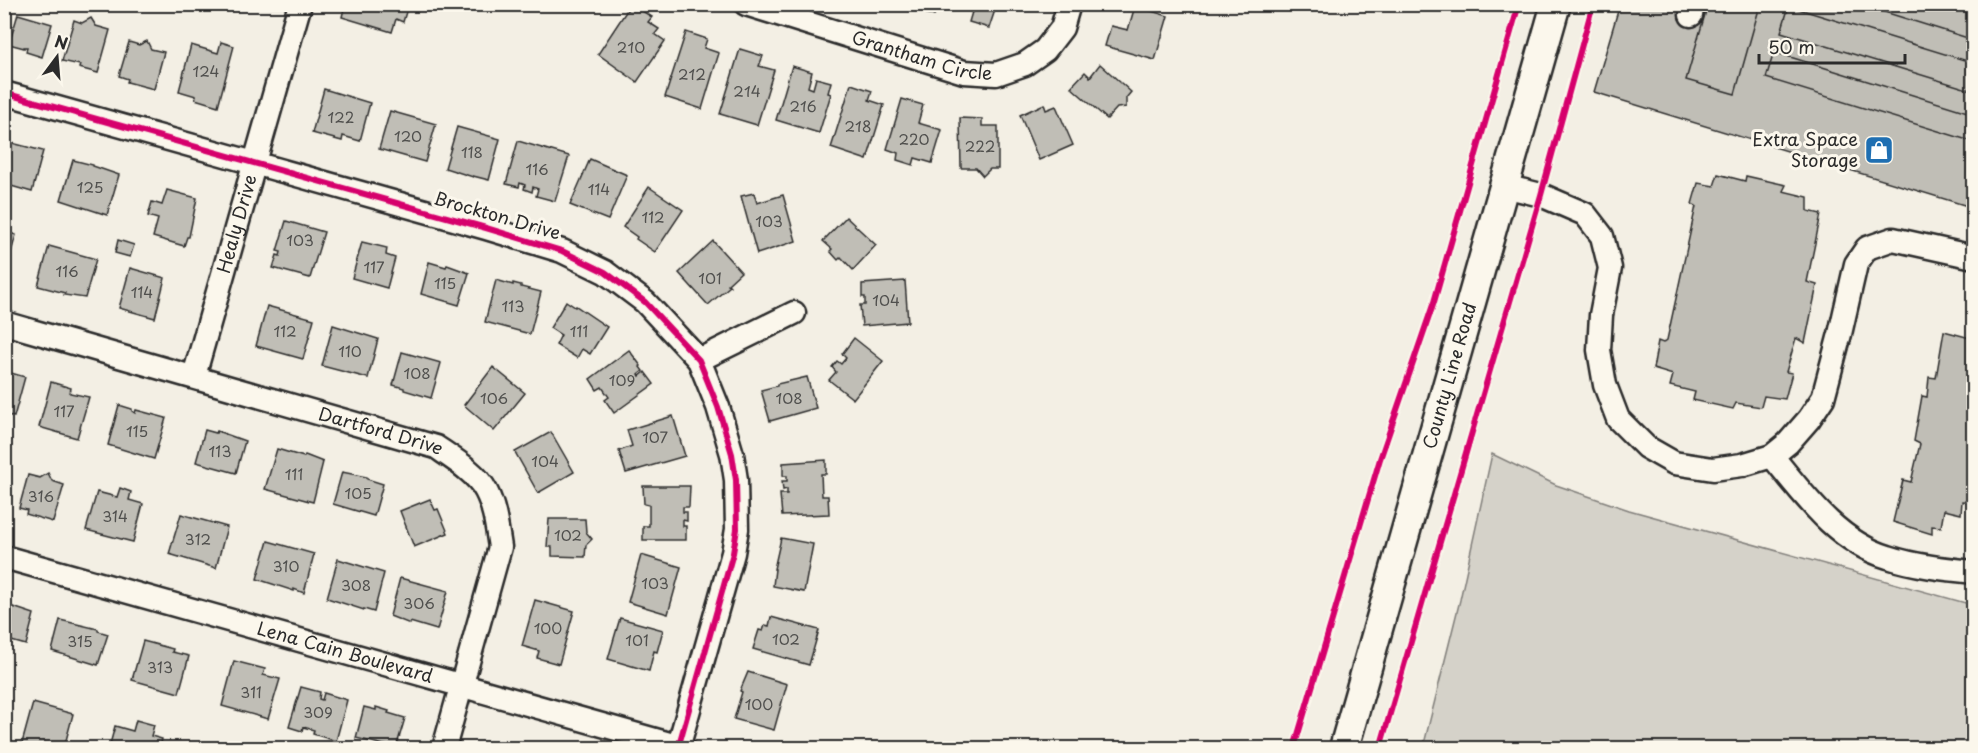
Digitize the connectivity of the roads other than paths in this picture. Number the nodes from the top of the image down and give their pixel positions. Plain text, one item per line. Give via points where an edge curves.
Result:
1 (300, 4) edge
2 (746, 4) edge
3 (1069, 4) edge
4 (1556, 4) edge
5 (4, 93) edge
6 (255, 164) junction
7 (1504, 186) junction
8 (1974, 256) edge
9 (794, 313) dead end
10 (4, 323) edge
11 (699, 360) junction
12 (194, 376) junction
13 (1772, 456) junction
14 (4, 556) edge
15 (1974, 572) edge
16 (461, 686) junction
17 (444, 748) edge
18 (680, 748) edge
19 (1344, 748) edge

1 - 6 street, Healy Drive
2 - 3 street, Grantham Circle via 964,72 996,74 1025,64 1045,51 1062,28
4 - 7 main road, County Line Road
5 - 6 street, Brockton Drive
6 - 11 street, Brockton Drive via 562,251 605,272 645,302
6 - 12 street, Healy Drive
7 - 13 street via 1541,195 1585,214 1602,236 1610,268 1599,350 1605,385 1618,419 1646,447 1674,463 1713,469
7 - 19 main road, County Line Road
8 - 13 street via 1893,239 1867,249 1856,264 1823,398 1788,443
9 - 11 street
10 - 12 street, Dartford Drive
11 - 18 street, Brockton Drive via 732,454 737,529
12 - 16 street, Dartford Drive via 436,447 463,465 486,490 500,547
13 - 15 street via 1805,496 1855,543 1886,557
14 - 16 street, Lena Cain Boulevard
16 - 17 street, Dartford Drive
16 - 18 street, Lena Cain Boulevard

